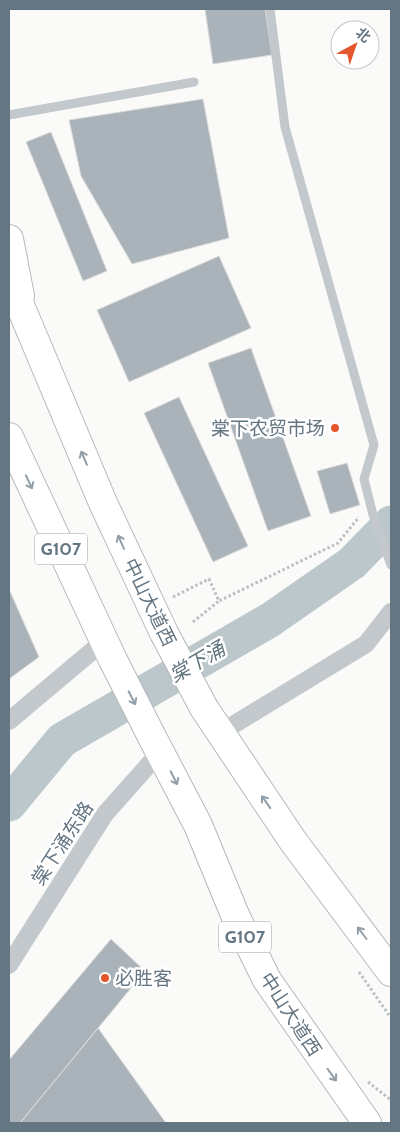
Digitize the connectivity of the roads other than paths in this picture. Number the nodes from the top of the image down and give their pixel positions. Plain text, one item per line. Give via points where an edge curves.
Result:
1 (270, 9) edge
2 (194, 82) dead end
3 (9, 115) edge
4 (9, 238) edge
5 (9, 279) edge
6 (24, 315) junction
7 (9, 437) edge
8 (390, 564) edge
9 (391, 612) edge
10 (109, 650) junction
11 (9, 721) edge
12 (220, 733) junction
13 (156, 743) junction
14 (9, 964) edge
15 (391, 972) edge
16 (367, 1123) edge

1 - 8 lane via 285,127 374,445 364,479
2 - 3 lane
4 - 6 highway
5 - 6 highway, 中山大道西 / G107
12 -> 6 highway, 中山大道西 / G107, bridge via 151,608
7 -> 10 highway, 中山大道西 / G107
9 - 12 street via 366,644
10 - 11 street
10 -> 13 highway, 中山大道西 / G107, bridge
15 -> 12 highway, 中山大道西 / G107 via 293,841
13 - 14 street, 棠下涌东路 via 104,814
13 -> 16 highway, 中山大道西 / G107 via 198,825 267,980

